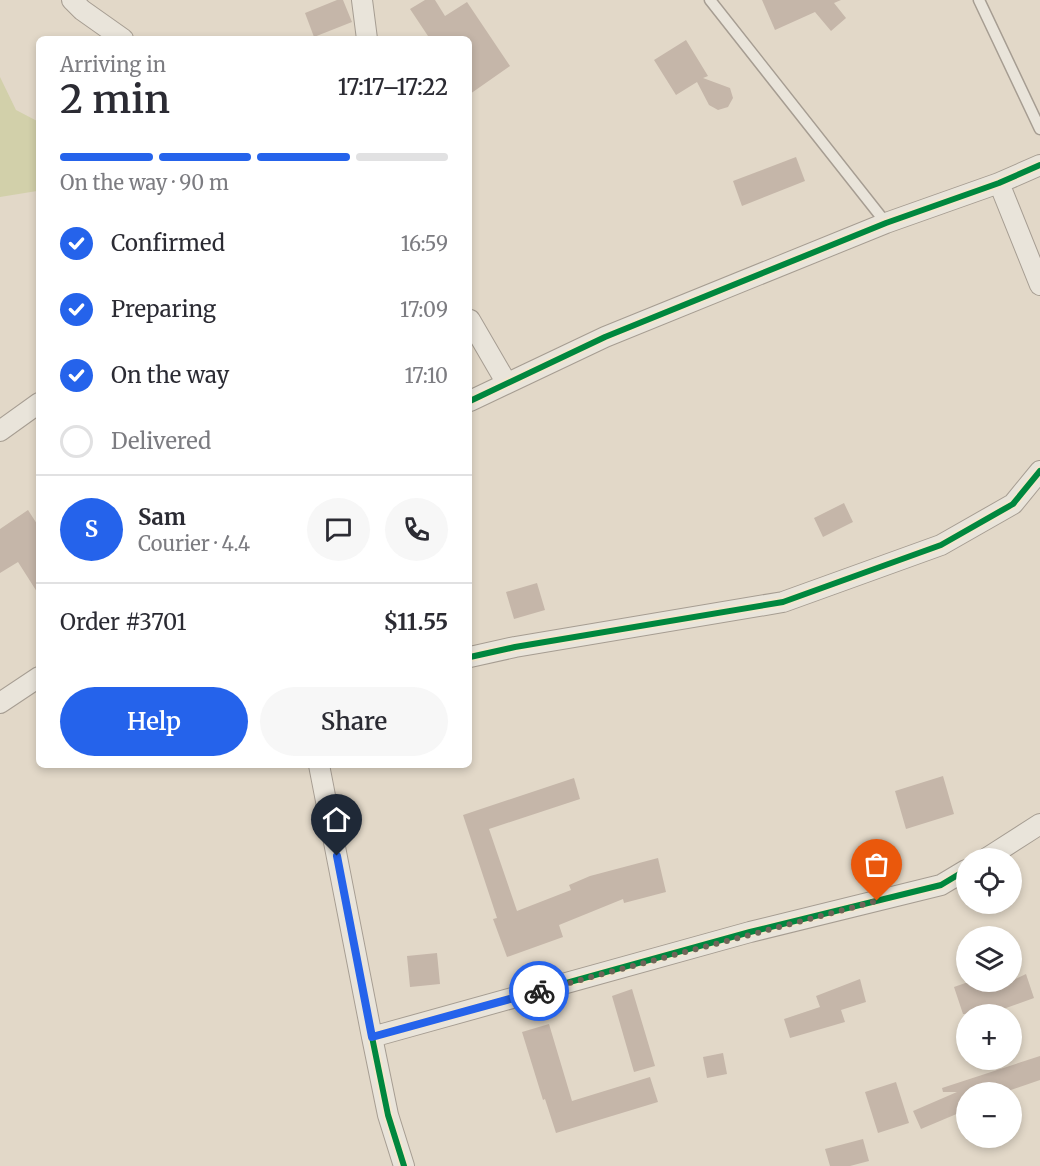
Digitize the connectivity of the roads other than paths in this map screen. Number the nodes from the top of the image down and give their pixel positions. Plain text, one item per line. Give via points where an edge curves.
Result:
1 (72, 0) edge
2 (362, 0) edge
3 (710, 0) edge
4 (979, 0) edge
5 (119, 36) edge
6 (367, 36) edge
7 (1040, 129) edge
8 (1040, 165) edge
9 (999, 183) junction
10 (886, 223) junction
11 (1040, 285) edge
12 (472, 323) edge
13 (506, 382) junction
14 (472, 400) edge
15 (36, 405) edge
16 (0, 431) edge
17 (1040, 471) edge
18 (472, 657) edge
19 (36, 679) edge
20 (0, 703) edge
21 (320, 768) edge
22 (1040, 824) edge
23 (1003, 848) edge
24 (956, 876) edge
25 (372, 1037) junction
26 (404, 1166) edge

1 - 5 street
2 - 6 street
3 - 10 lane
4 - 7 lane
8 - 9 street
9 - 10 street
9 - 11 street
10 - 13 street via 605,337
12 - 13 street
13 - 14 street
15 - 16 street
17 - 18 street via 1013,504 941,545 783,602
19 - 20 street
21 - 25 street
22 - 23 street
24 - 25 street via 941,885 750,932
25 - 26 street via 388,1115

